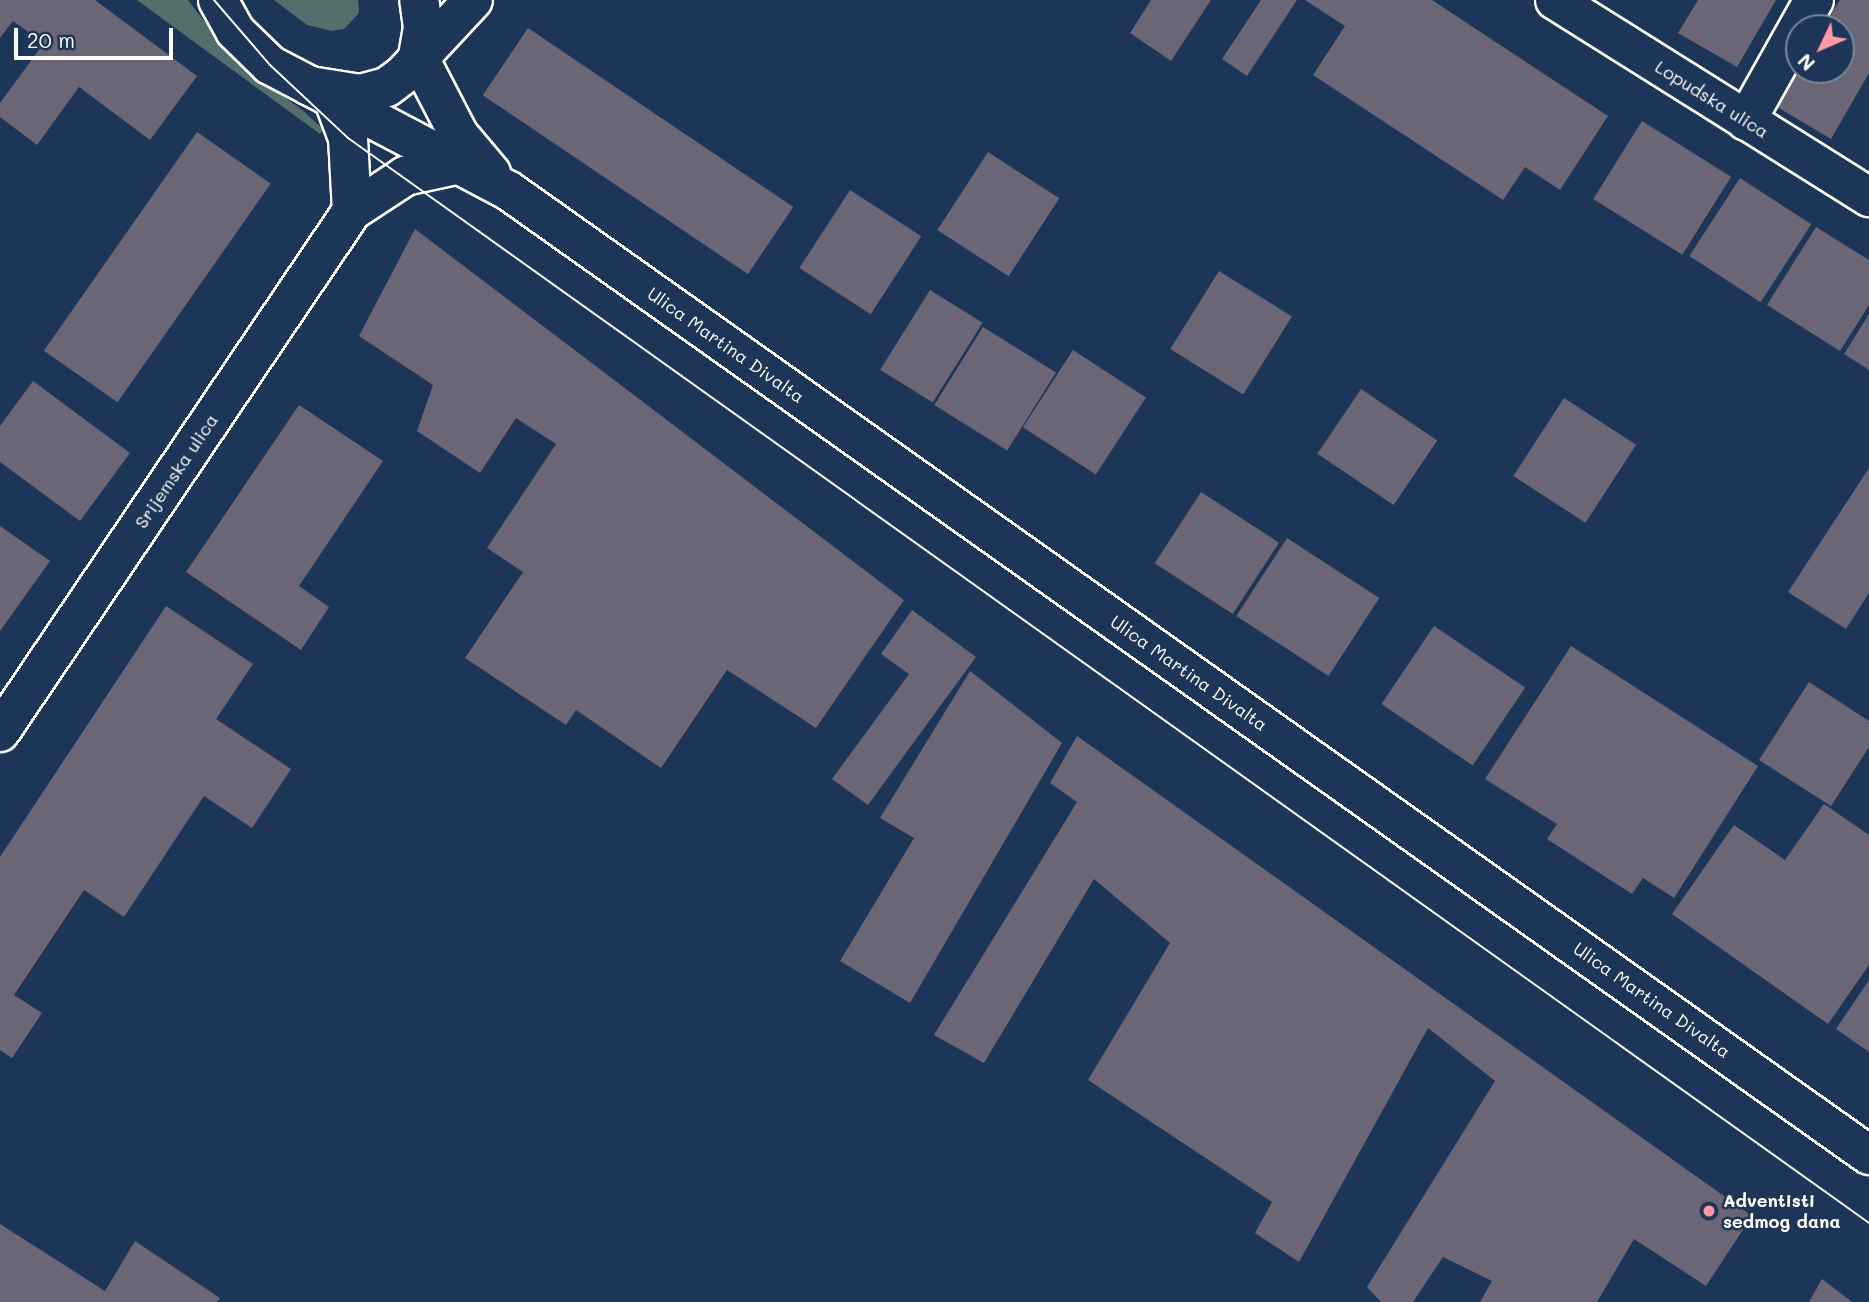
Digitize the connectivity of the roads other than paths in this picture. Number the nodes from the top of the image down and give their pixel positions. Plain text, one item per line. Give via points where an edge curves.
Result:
1 (205, 0) edge
2 (419, 0) edge
3 (473, 0) edge
4 (1555, 0) edge
5 (1814, 0) edge
6 (226, 15) edge
7 (418, 56) junction
8 (322, 92) junction
9 (1746, 121) junction
10 (460, 164) junction
11 (509, 191) junction
12 (1869, 197) edge
13 (352, 211) junction
14 (0, 732) edge
15 (1869, 1155) edge

1 - 6 street, Ulica Martina Divalta
2 - 7 street via 423,27
3 - 7 street
4 - 9 street, Lopudska ulica
5 - 9 street
6 - 8 street, Ulica Martina Divalta via 270,65
7 - 8 street via 387,87 360,94
7 - 11 street, Ulica Martina Divalta via 459,135
8 - 10 street, Ulica Martina Divalta
8 - 13 street via 348,138
9 - 12 street, Lopudska ulica
10 - 11 street, Ulica Martina Divalta
10 - 13 street, Srijemska ulica via 405,176
11 - 15 street, Ulica Martina Divalta
13 - 14 street, Srijemska ulica

